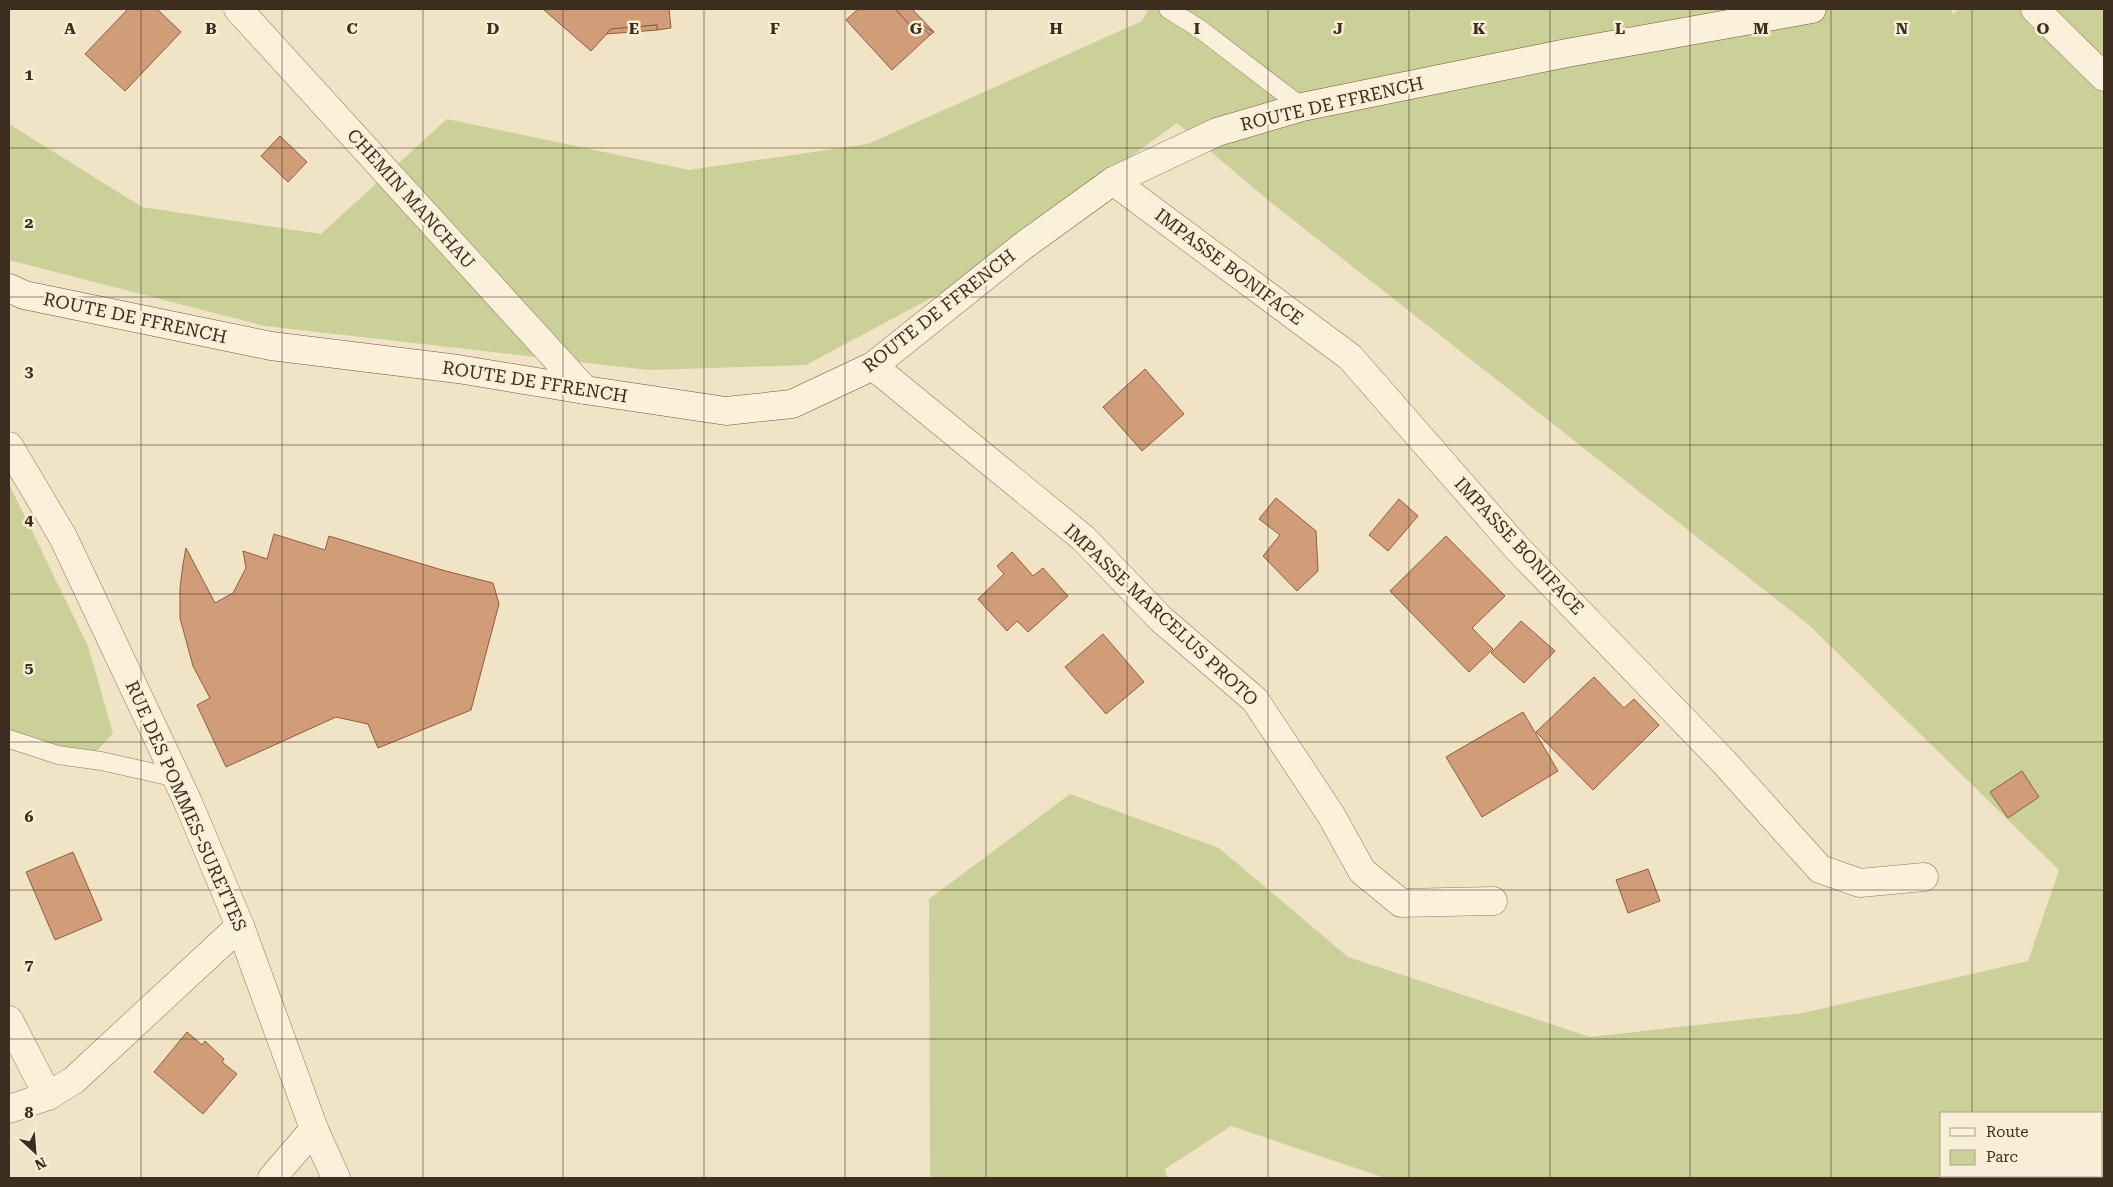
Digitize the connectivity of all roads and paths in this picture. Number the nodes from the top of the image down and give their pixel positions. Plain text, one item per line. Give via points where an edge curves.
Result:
1 (238, 9) edge
2 (1168, 9) edge
3 (1812, 9) edge
4 (2035, 9) edge
5 (2104, 77) edge
6 (1302, 107) junction
7 (1113, 181) junction
8 (9, 288) edge
9 (873, 366) junction
10 (585, 390) junction
11 (9, 446) edge
12 (9, 739) edge
13 (177, 778) junction
14 (1924, 877) dead end
15 (1493, 901) dead end
16 (240, 926) junction
17 (9, 1020) edge
18 (48, 1096) junction
19 (9, 1110) edge
20 (314, 1129) junction
21 (272, 1178) edge
22 (336, 1178) edge

1 - 10 street, CHEMIN MANCHAU
2 - 6 lane via 1200,29
3 - 6 street, ROUTE DE FFRENCH via 1567,52
4 - 5 street
6 - 7 street, ROUTE DE FFRENCH via 1217,132
7 - 9 street, ROUTE DE FFRENCH via 1023,246
7 - 14 street, IMPASSE BONIFACE via 1350,357 1517,548 1724,762 1820,869 1860,883
8 - 10 street, ROUTE DE FFRENCH via 24,295 272,346 458,369
9 - 10 street, ROUTE DE FFRENCH via 792,404 726,410
9 - 15 street, IMPASSE MARCELUS PROTO via 1083,538 1161,619 1255,700 1331,815 1362,871 1401,903
11 - 13 street, RUE DES POMMES-SURETTES via 63,537
12 - 13 lane via 58,755 101,760
13 - 16 street, RUE DES POMMES-SURETTES
16 - 18 street via 74,1080
16 - 20 street, RUE DES POMMES-SURETTES
17 - 18 street
18 - 19 street
20 - 21 street
20 - 22 street, RUE DES POMMES-SURETTES

